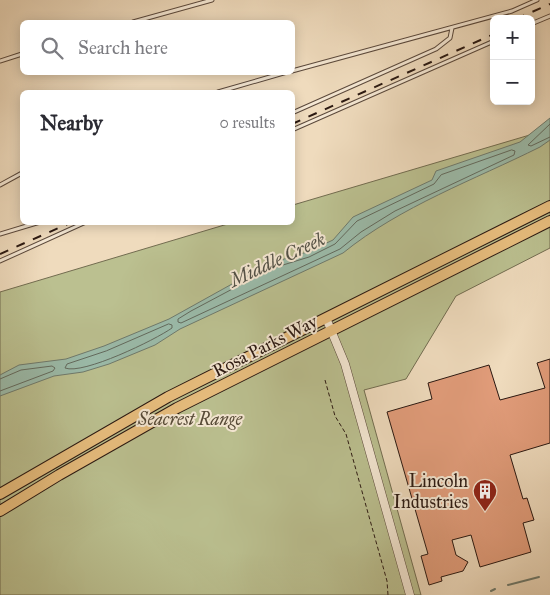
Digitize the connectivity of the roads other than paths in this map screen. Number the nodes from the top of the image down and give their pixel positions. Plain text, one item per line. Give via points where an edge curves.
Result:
1 (212, 0) edge
2 (537, 0) edge
3 (550, 16) edge
4 (140, 20) edge
5 (535, 22) edge
6 (452, 28) junction
7 (490, 43) edge
8 (20, 55) edge
9 (0, 61) edge
10 (295, 70) edge
11 (277, 75) edge
12 (225, 90) edge
13 (295, 112) edge
14 (295, 129) edge
15 (20, 174) edge
16 (0, 185) edge
17 (550, 206) edge
18 (550, 221) edge
19 (30, 225) edge
20 (79, 225) edge
21 (0, 234) edge
22 (0, 261) edge
23 (326, 318) junction
24 (332, 330) junction
25 (0, 494) edge
26 (0, 511) edge
27 (410, 595) edge

1 - 4 lane
2 - 6 lane via 524,7
3 - 5 lane
6 - 10 lane
6 - 13 lane via 450,38 436,49
7 - 14 lane
8 - 9 lane
11 - 12 lane
15 - 16 lane
17 - 23 highway, Rosa Parks Way
18 - 24 highway, Rosa Parks Way
19 - 21 lane
20 - 22 lane
23 - 24 street
23 - 25 highway, Rosa Parks Way via 168,397
24 - 26 highway, Rosa Parks Way via 177,408
24 - 27 street via 345,364

